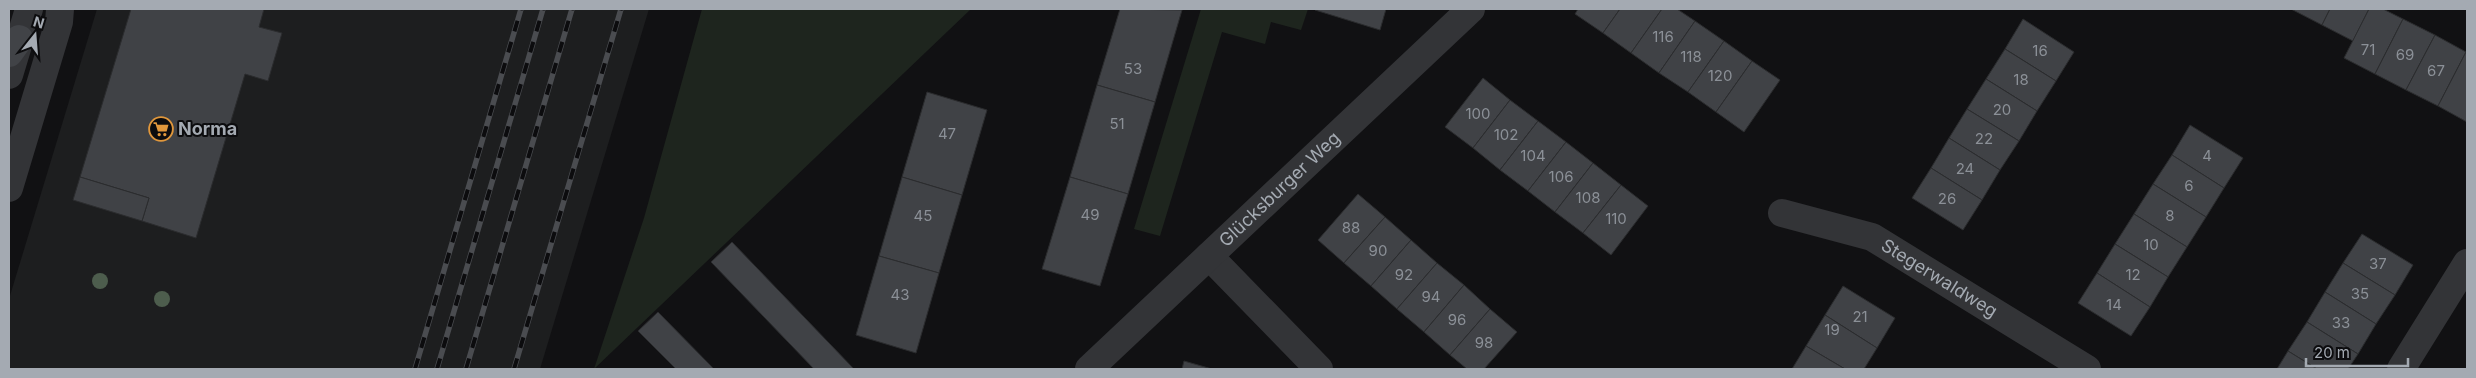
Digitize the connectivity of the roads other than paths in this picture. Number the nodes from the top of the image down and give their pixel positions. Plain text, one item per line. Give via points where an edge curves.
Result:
1 (29, 9) edge
2 (60, 9) edge
3 (1471, 9) edge
4 (14, 46) edge
5 (9, 75) edge
6 (9, 188) edge
7 (1782, 213) dead end
8 (1208, 256) junction
9 (2467, 263) edge
10 (1089, 369) edge
11 (1319, 369) edge
12 (2087, 369) edge
13 (2401, 369) edge

1 - 4 street
2 - 6 street via 59,22
3 - 8 street, Glücksburger Weg
4 - 5 street
7 - 12 street, Stegerwaldweg via 1872,236
8 - 10 street, Glücksburger Weg
8 - 11 street
9 - 13 street

